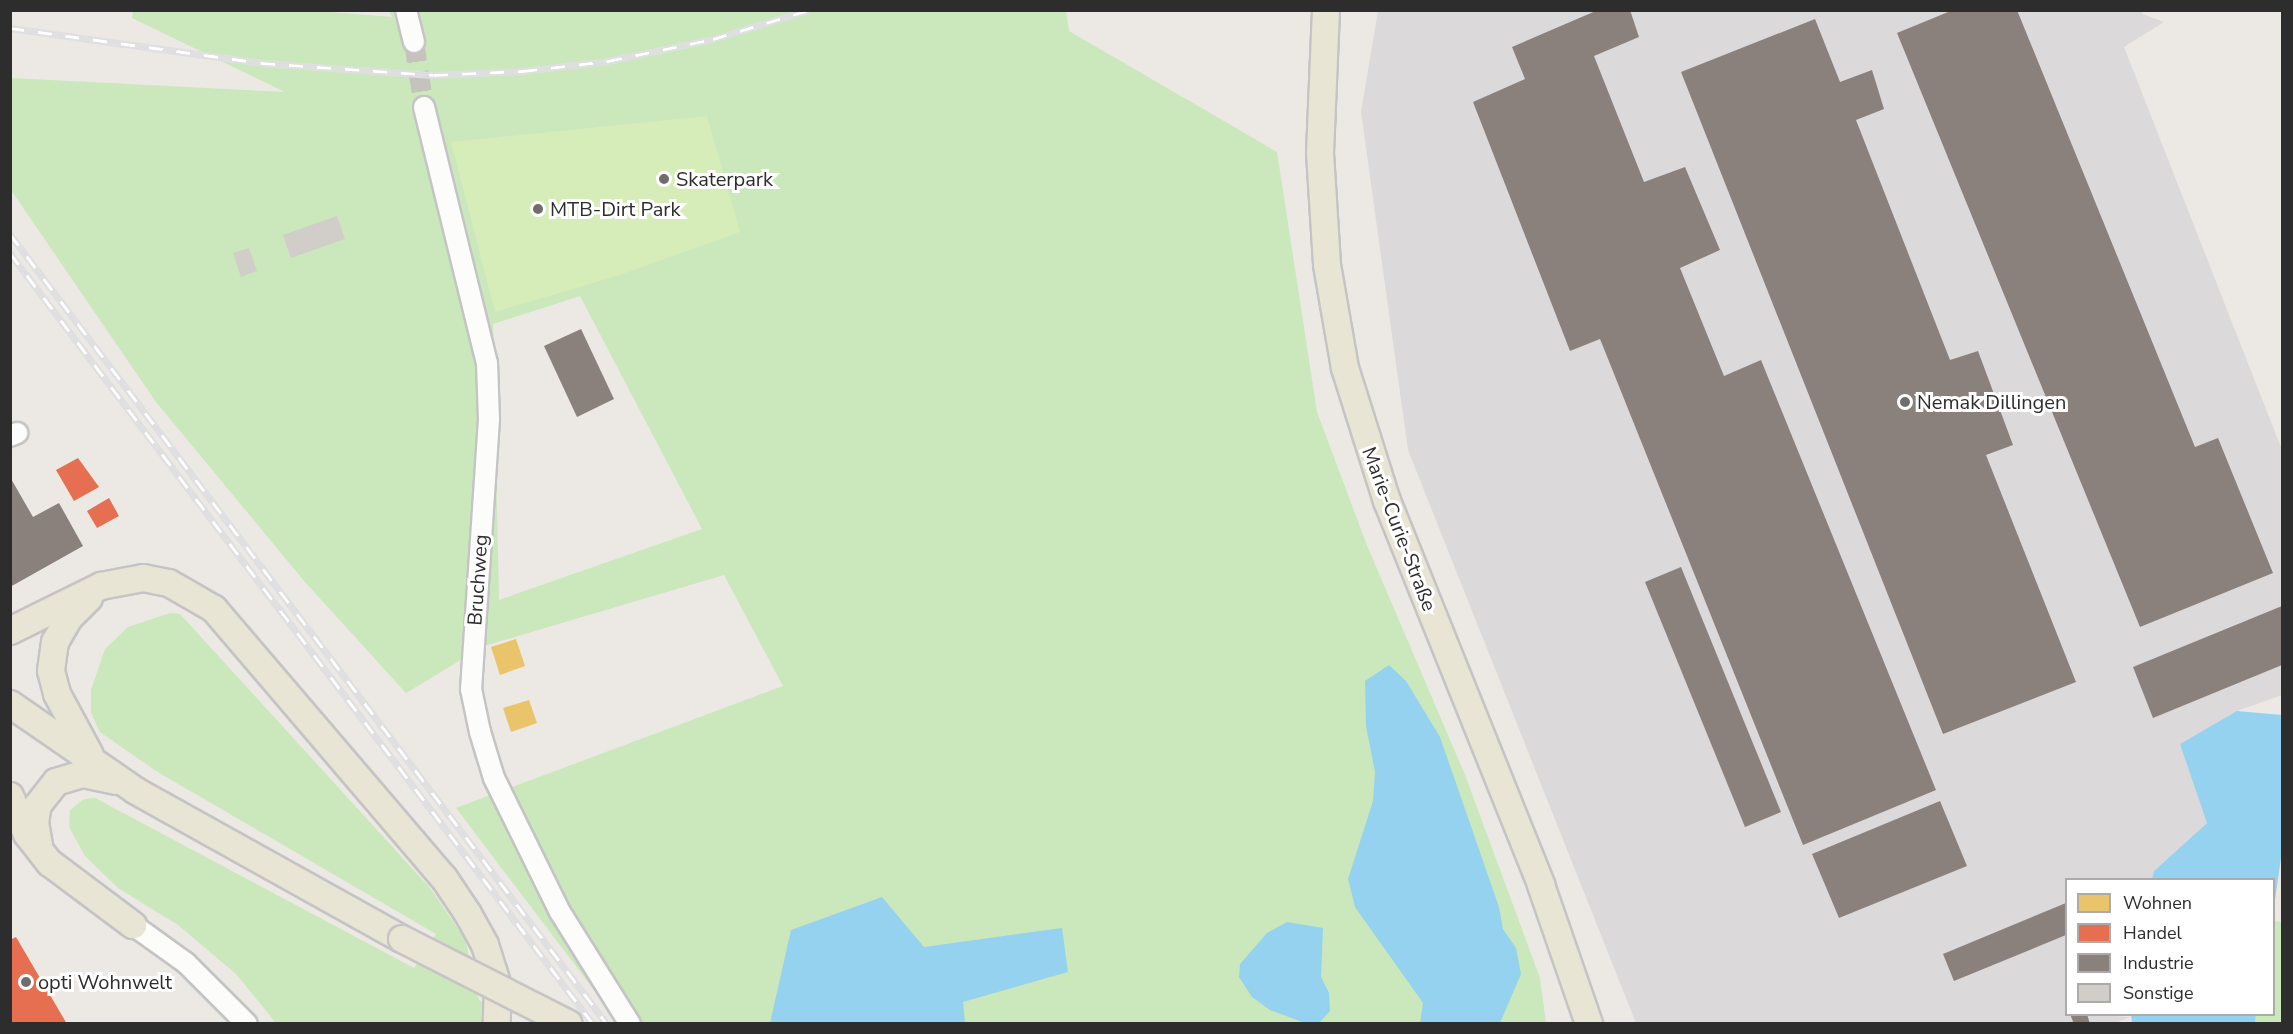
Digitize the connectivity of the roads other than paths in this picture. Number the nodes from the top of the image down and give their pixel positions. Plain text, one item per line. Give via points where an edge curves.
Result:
1 (406, 10) edge
2 (1326, 10) edge
3 (414, 42) tunnel mouth
4 (424, 107) tunnel mouth
5 (101, 586) junction
6 (10, 631) edge
7 (10, 704) edge
8 (100, 767) junction
9 (130, 788) junction
10 (10, 796) edge
11 (50, 863) junction
12 (134, 925) joint
13 (247, 1023) edge
14 (497, 1023) edge
15 (569, 1023) edge
16 (630, 1023) edge
17 (1589, 1023) edge

1 - 3 street
2 - 17 main road, Marie-Curie-Straße via 1320,153 1327,266 1345,368 1387,501 1541,885
4 - 16 street, Bruchweg via 488,363 489,419 471,688 480,732 494,778 555,902
5 - 6 main road
5 - 8 main road via 69,618 55,642 51,671 71,724
5 - 14 main road via 143,578 169,583 214,609 236,632 444,878 485,945 498,986
7 - 8 main road
8 - 9 main road
9 - 11 main road via 83,774 56,782 38,805 35,823 40,847
9 - 15 main road, bridge via 402,939
10 - 11 main road via 27,834
11 - 12 main road
12 - 13 street via 186,963

